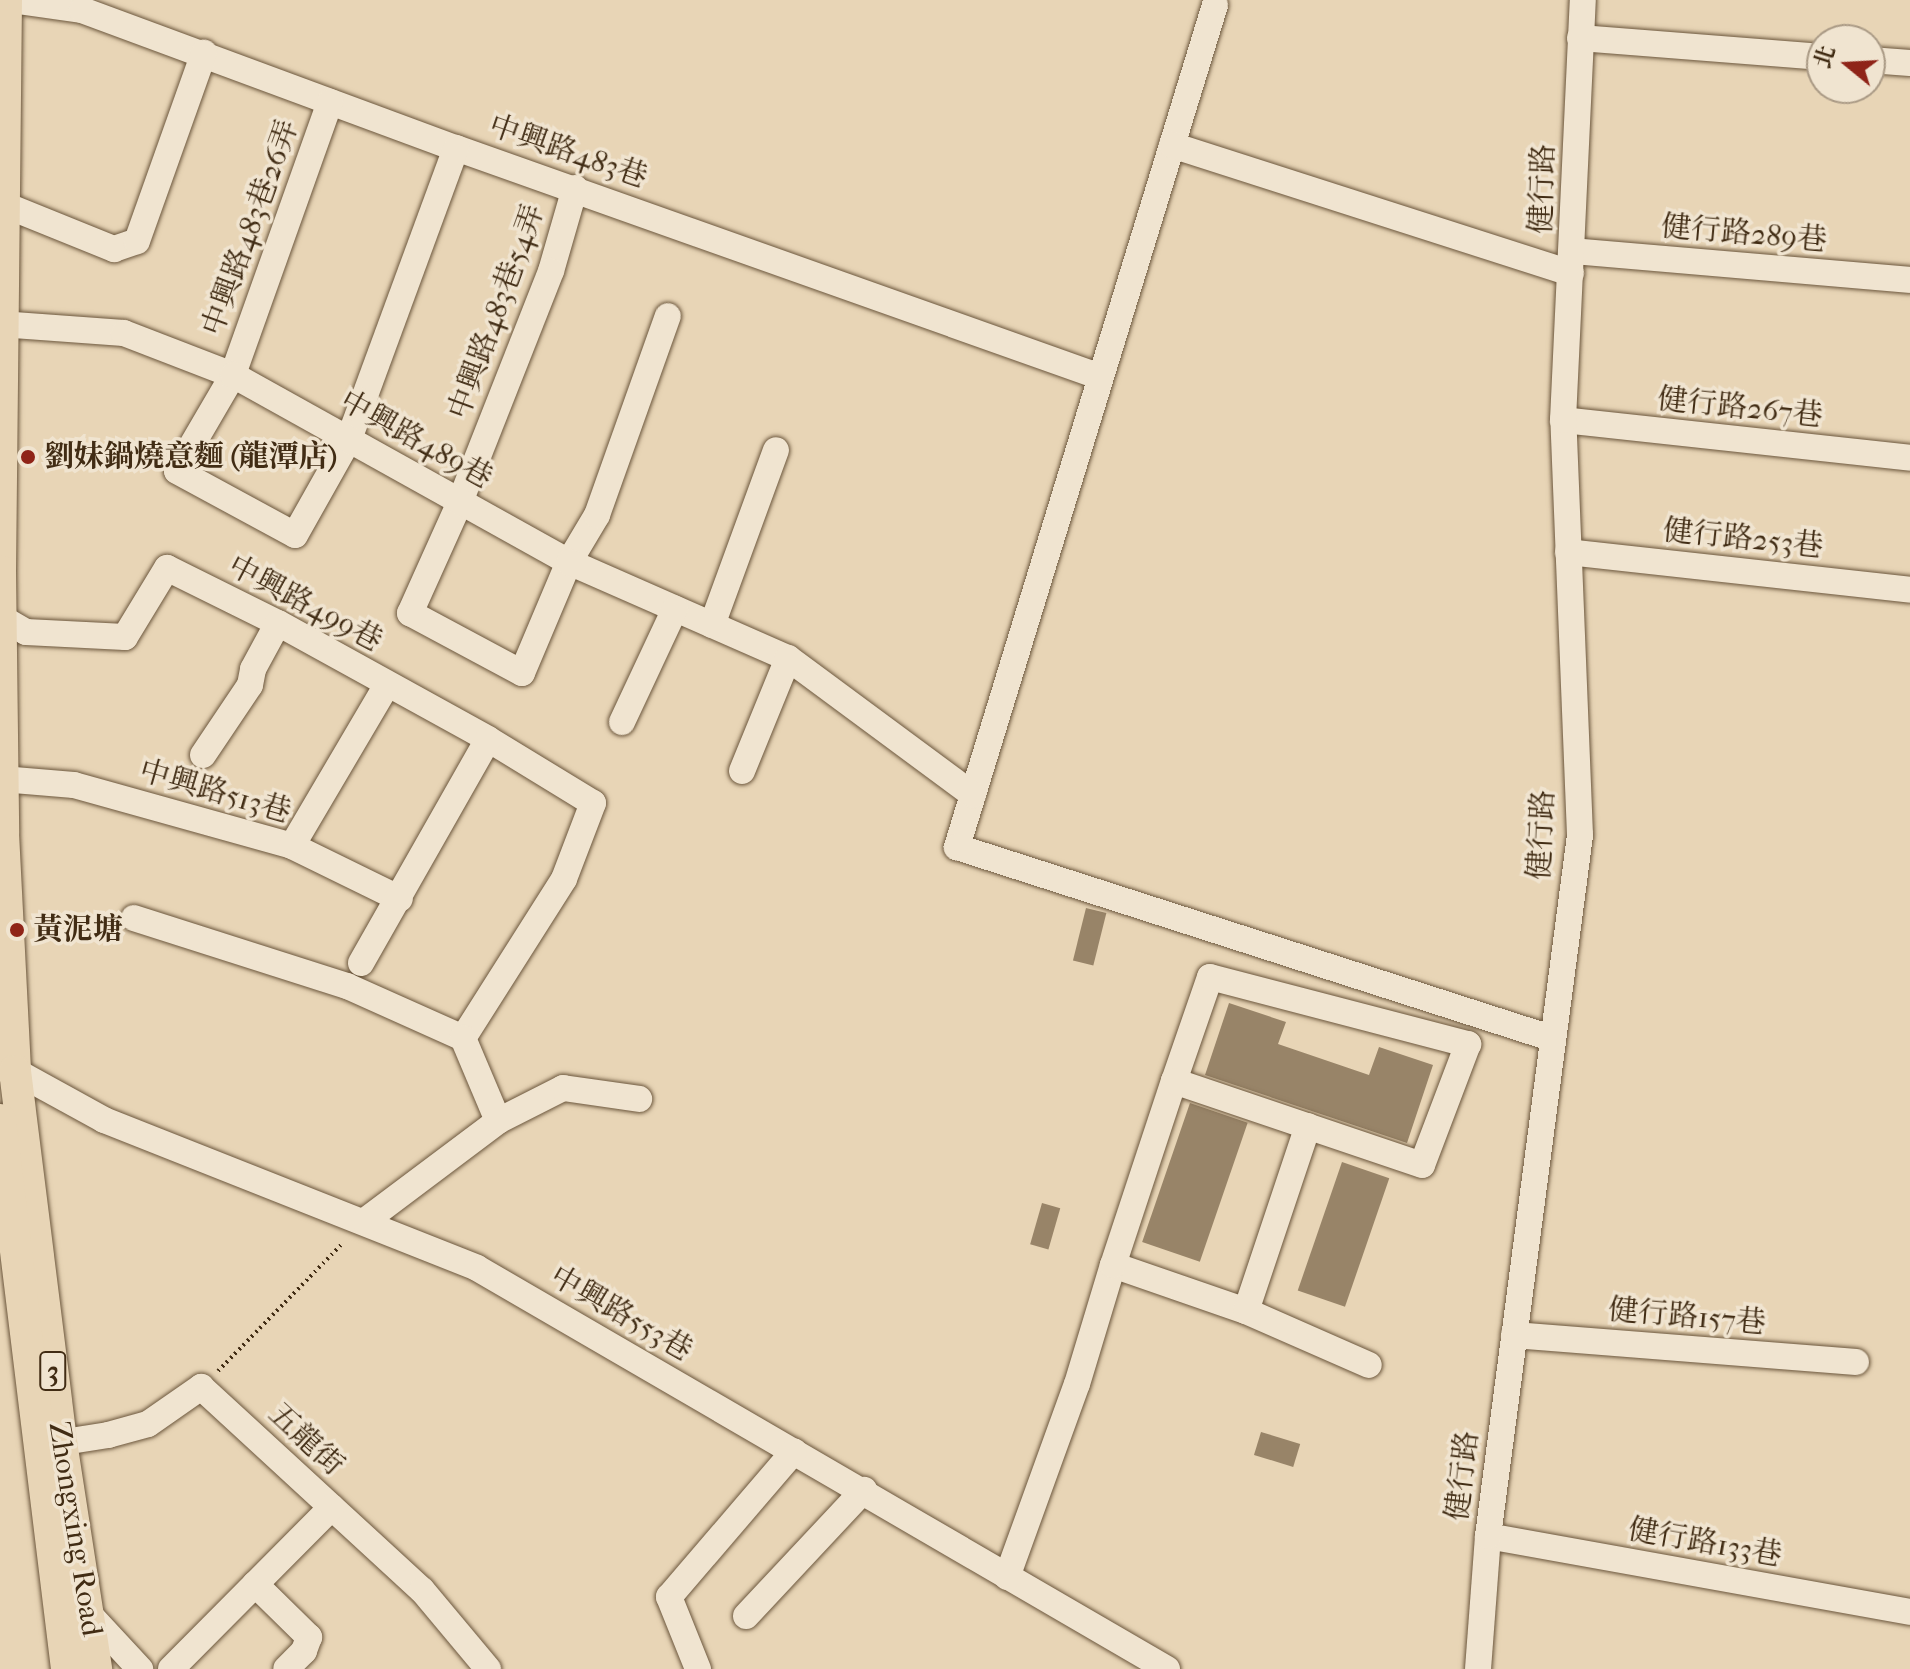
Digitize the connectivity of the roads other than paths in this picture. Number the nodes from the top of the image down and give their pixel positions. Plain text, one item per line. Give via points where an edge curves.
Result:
1 (9, 0) edge
2 (1583, 0) edge
3 (1215, 5) dead end
4 (1580, 38) junction
5 (204, 53) junction
6 (1806, 56) edge
7 (1886, 61) edge
8 (1910, 63) edge
9 (330, 102) junction
10 (1172, 145) junction
11 (456, 148) junction
12 (3, 186) edge
13 (575, 188) junction
14 (1572, 262) junction
15 (1910, 280) edge
16 (668, 316) dead end
17 (1, 324) edge
18 (233, 375) junction
19 (1101, 377) junction
20 (1563, 420) junction
21 (349, 439) junction
22 (776, 450) dead end
23 (1910, 458) edge
24 (460, 502) junction
25 (1568, 552) junction
26 (569, 562) junction
27 (1910, 590) edge
28 (675, 609) junction
29 (1, 617) edge
30 (278, 623) junction
31 (712, 625) junction
32 (788, 658) junction
33 (387, 685) junction
34 (622, 722) dead end
35 (488, 739) junction
36 (203, 755) dead end
37 (742, 771) dead end
38 (2, 779) junction
39 (973, 795) junction
40 (292, 846) junction
41 (400, 899) junction
42 (134, 918) dead end
43 (361, 963) dead end
44 (463, 1038) junction
45 (1551, 1038) junction
46 (8, 1070) edge
47 (1174, 1081) junction
48 (639, 1099) dead end
49 (0, 1120) edge
50 (498, 1121) junction
51 (1308, 1126) junction
52 (365, 1221) junction
53 (1113, 1265) junction
54 (1246, 1311) junction
55 (1514, 1335) junction
56 (1856, 1362) dead end
57 (1369, 1365) dead end
58 (49, 1444) junction
59 (794, 1451) junction
60 (864, 1490) junction
61 (332, 1507) junction
62 (1488, 1536) junction
63 (1007, 1577) junction
64 (255, 1584) junction
65 (1910, 1612) edge
66 (90, 1615) junction
67 (746, 1616) dead end
68 (480, 1666) edge
69 (67, 1669) edge
70 (96, 1669) edge
71 (140, 1669) edge
72 (171, 1669) edge
73 (286, 1669) edge
74 (698, 1669) edge
75 (1167, 1669) edge
76 (1478, 1669) edge

1 - 5 street, 中興路483巷 via 82,10
1 - 12 main road, Zhongxing Road / 3
2 - 4 street, 健行路
3 - 10 street
4 - 6 street
4 - 14 street, 健行路
5 - 9 street, 中興路483巷
5 - 12 street via 137,241 114,249
7 - 8 street
9 - 11 street, 中興路483巷
9 - 18 street, 中興路483巷26弄
10 - 14 street, 健行路289巷
10 - 19 street
11 - 13 street, 中興路483巷
11 - 21 street
12 - 17 main road, Zhongxing Road / 3
13 - 19 street, 中興路483巷
13 - 24 street, 中興路483巷54弄 via 551,271
14 - 15 street, 健行路289巷
14 - 20 street, 健行路
16 - 26 street via 597,515
17 - 18 street, 中興路489巷 via 124,333
17 - 29 main road, Zhongxing Road / 3
18 - 21 street, 中興路489巷
18 - 21 street, 中興路483巷26弄 via 177,471 295,535
19 - 39 street
20 - 23 street, 健行路267巷
20 - 25 street, 健行路
21 - 24 street, 中興路489巷
22 - 31 street
24 - 26 street, 中興路489巷
24 - 26 street, 中興路483巷54弄 via 410,613 462,642 522,673
25 - 27 street, 健行路253巷
25 - 45 street, 健行路 via 1580,835
26 - 28 street, 中興路489巷
28 - 31 street, 中興路489巷
28 - 34 street
29 - 30 street, 中興路499巷 via 26,632 125,637 167,568
29 - 38 main road, Zhongxing Road / 3
30 - 33 street, 中興路499巷
30 - 36 street via 250,685
31 - 32 street, 中興路489巷
32 - 37 street
32 - 39 street, 中興路489巷
33 - 35 street, 中興路499巷
33 - 40 street
35 - 41 street
35 - 44 street, 中興路499巷 via 593,803 564,879
38 - 40 street, 中興路513巷 via 74,785
38 - 46 main road, Zhongxing Road / 3
39 - 45 street via 957,847
40 - 41 street, 中興路513巷
41 - 43 street
42 - 44 street via 347,986
44 - 50 street
45 - 55 street, 健行路
46 - 52 street, 中興路553巷 via 104,1120
46 - 58 main road, Zhongxing Road / 3
47 - 51 street
47 - 51 street via 1210,977 1468,1044 1422,1165
47 - 53 street
48 - 50 street via 563,1088
49 - 58 main road, Zhongxing Road / 3
50 - 52 street
51 - 54 street
52 - 59 street, 中興路553巷 via 477,1268
53 - 54 street
53 - 63 street via 1077,1384
54 - 57 street
55 - 56 street, 健行路157巷
55 - 62 street, 健行路
58 - 61 street, 五龍街 via 148,1424 201,1387
58 - 66 main road, Zhongxing Road / 3
58 - 69 main road, Zhongxing Road / 3
59 - 60 street, 中興路553巷
59 - 74 street via 669,1597
60 - 63 street, 中興路553巷
60 - 67 street
61 - 64 street
61 - 68 street, 五龍街 via 422,1590
62 - 65 street, 健行路133巷
62 - 76 street, 健行路
63 - 75 street, 中興路553巷
64 - 72 street
64 - 73 street via 309,1637 304,1651
66 - 70 main road, Zhongxing Road / 3
66 - 71 street

